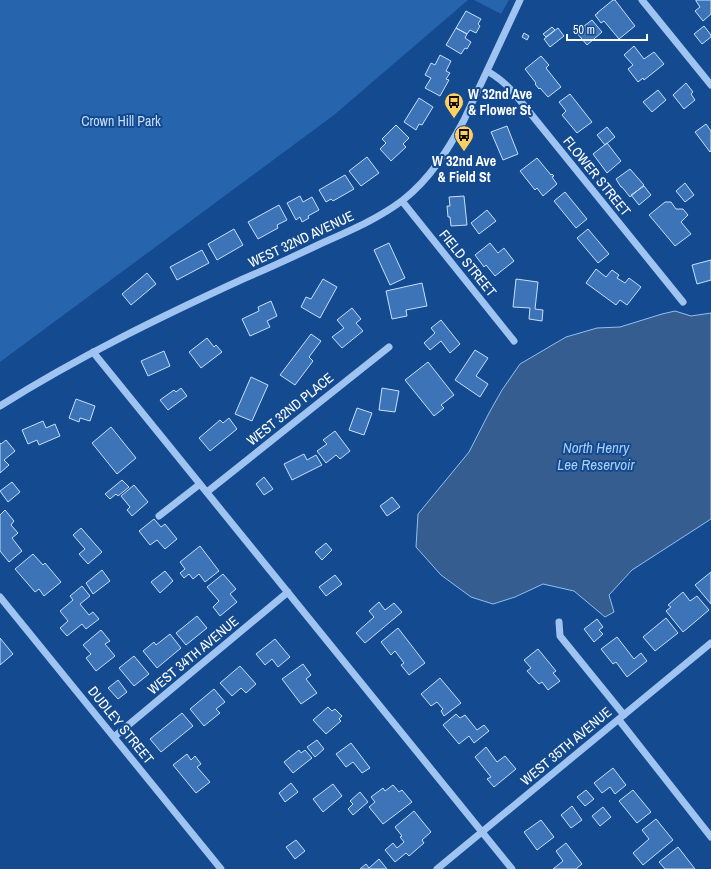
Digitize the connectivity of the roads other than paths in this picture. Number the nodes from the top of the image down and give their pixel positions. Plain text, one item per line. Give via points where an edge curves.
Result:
1 (520, 0) edge
2 (642, 0) edge
3 (487, 71) junction
4 (711, 85) edge
5 (402, 201) junction
6 (683, 302) dead end
7 (514, 341) dead end
8 (389, 347) dead end
9 (93, 352) junction
10 (0, 406) edge
11 (200, 484) junction
12 (207, 492) junction
13 (159, 516) dead end
14 (288, 592) junction
15 (0, 597) edge
16 (559, 622) dead end
17 (711, 643) edge
18 (621, 718) junction
19 (114, 737) junction
20 (483, 832) junction
21 (711, 838) edge
22 (221, 869) edge
23 (437, 869) edge
24 (512, 869) edge

1 - 3 street, WEST 32ND AVENUE
2 - 4 street
3 - 5 street, WEST 32ND AVENUE via 442,159
3 - 6 street, FLOWER STREET via 497,76 514,93
5 - 7 street, FIELD STREET
5 - 9 street, WEST 32ND AVENUE via 354,229 184,306
8 - 12 street, WEST 32ND PLACE
9 - 10 street, WEST 32ND AVENUE
9 - 11 street
11 - 12 street
11 - 13 street
12 - 14 street
14 - 19 street, WEST 34TH AVENUE
14 - 20 street
15 - 19 street, DUDLEY STREET
16 - 18 street via 560,636
17 - 18 street, WEST 35TH AVENUE
18 - 20 street, WEST 35TH AVENUE
18 - 21 street
19 - 22 street, DUDLEY STREET
20 - 23 street, WEST 35TH AVENUE
20 - 24 street

